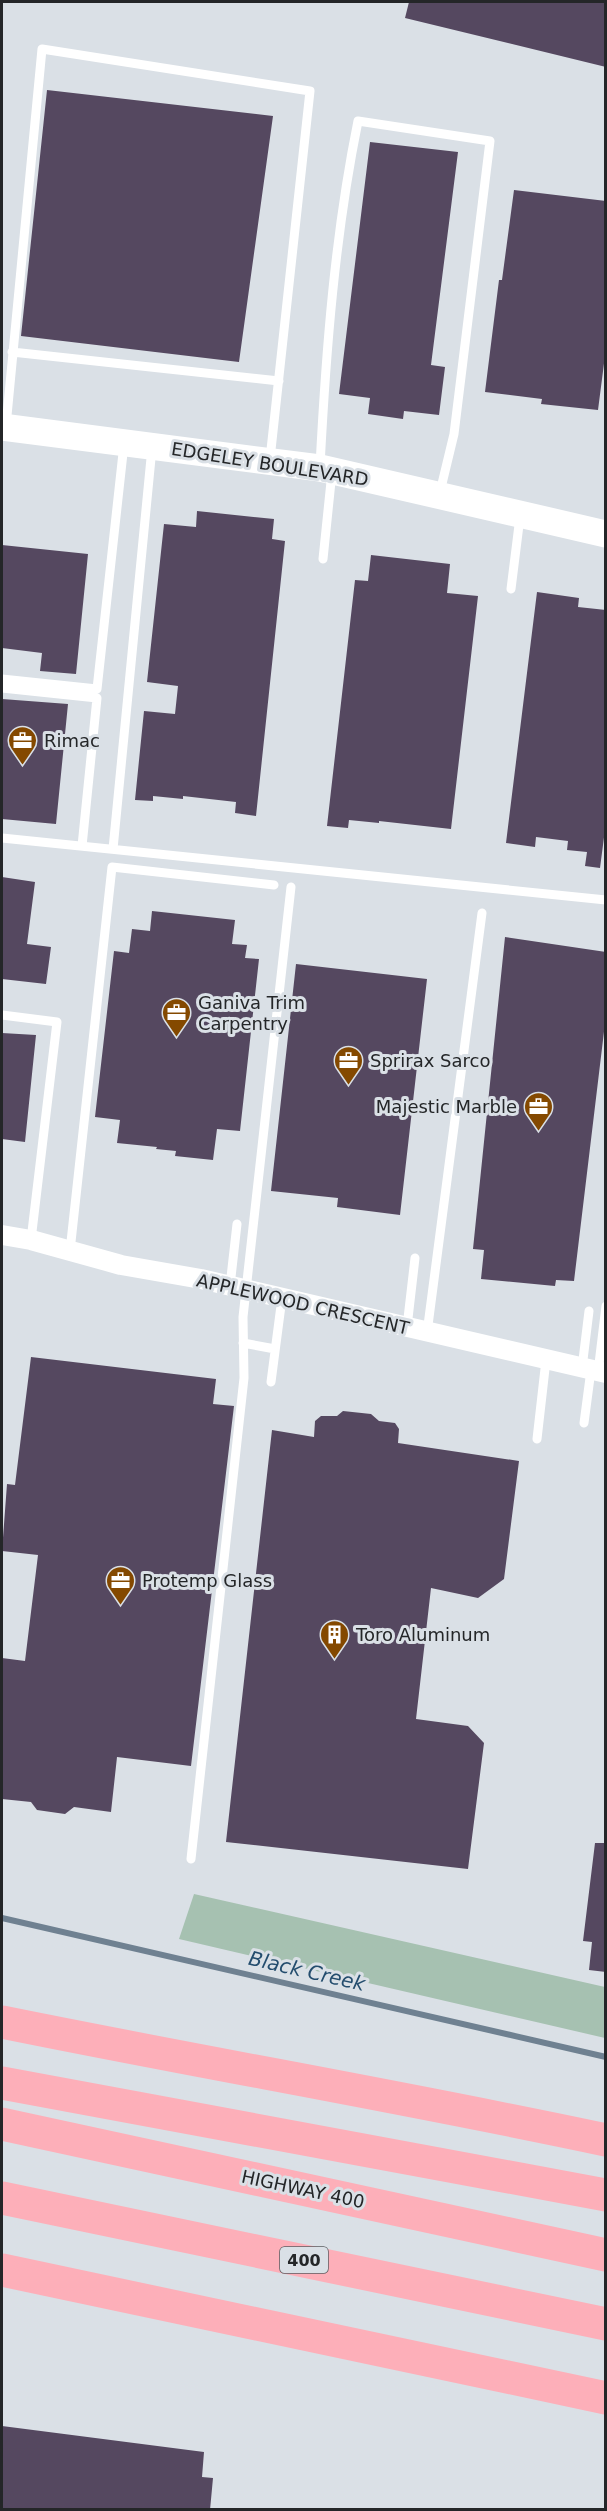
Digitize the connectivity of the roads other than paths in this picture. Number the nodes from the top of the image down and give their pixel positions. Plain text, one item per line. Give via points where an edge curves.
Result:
1 (12, 352) junction
2 (279, 381) junction
3 (4, 427) edge
4 (124, 441) junction
5 (153, 446) junction
6 (270, 462) junction
7 (326, 469) junction
8 (439, 496) junction
9 (520, 515) junction
10 (606, 534) edge
11 (323, 559) dead end
12 (511, 589) dead end
13 (2, 679) edge
14 (2, 688) edge
15 (2, 838) edge
16 (82, 846) junction
17 (113, 849) junction
18 (274, 885) dead end
19 (291, 887) dead end
20 (606, 900) edge
21 (482, 913) dead end
22 (2, 1016) edge
23 (237, 1224) dead end
24 (2, 1235) edge
25 (31, 1240) junction
26 (70, 1251) junction
27 (415, 1258) dead end
28 (238, 1288) junction
29 (282, 1298) junction
30 (606, 1306) edge
31 (589, 1311) dead end
32 (407, 1328) junction
33 (427, 1333) junction
34 (243, 1343) junction
35 (275, 1348) junction
36 (546, 1360) junction
37 (594, 1371) edge
38 (271, 1382) dead end
39 (584, 1423) dead end
40 (537, 1440) dead end
41 (191, 1859) dead end
42 (2, 2022) edge
43 (2, 2082) edge
44 (2, 2124) edge
45 (606, 2140) edge
46 (606, 2195) edge
47 (2, 2198) edge
48 (606, 2255) edge
49 (2, 2270) edge
50 (2, 2282) edge
51 (70, 2286) junction
52 (606, 2324) edge
53 (606, 2398) edge

1 - 2 lane
1 - 2 lane via 42,49 310,91
1 - 3 lane
2 - 6 lane
3 - 4 street, EDGELEY BOULEVARD
4 - 5 street, EDGELEY BOULEVARD
4 - 13 lane via 97,689
5 - 6 street, EDGELEY BOULEVARD
5 - 17 lane
6 - 7 street, EDGELEY BOULEVARD
7 - 8 street, EDGELEY BOULEVARD
7 - 8 lane via 324,387 346,180 358,121 490,141 454,434
7 - 11 lane
8 - 9 street, EDGELEY BOULEVARD
9 - 10 street, EDGELEY BOULEVARD
9 - 12 lane
14 - 16 lane via 97,698
15 - 16 lane
16 - 17 lane
17 - 20 lane
18 - 26 lane via 112,867
19 - 28 lane
21 - 33 lane
22 - 25 lane via 57,1022
23 - 28 lane
24 - 25 street, APPLEWOOD CRESCENT
25 - 26 street, APPLEWOOD CRESCENT
26 - 28 street, APPLEWOOD CRESCENT
27 - 32 lane
28 - 29 street, APPLEWOOD CRESCENT
28 - 34 lane
29 - 32 street, APPLEWOOD CRESCENT
29 - 35 lane
30 - 37 lane
31 - 37 lane
32 - 33 street, APPLEWOOD CRESCENT
33 - 36 street, APPLEWOOD CRESCENT
34 - 35 lane
34 - 41 lane via 244,1378
35 - 38 lane
36 - 37 street, APPLEWOOD CRESCENT
36 - 40 lane
37 - 39 lane
42 - 45 highway
43 - 46 highway
44 - 48 highway, HIGHWAY 400
47 - 52 highway, 400
49 - 51 highway
50 - 51 highway
51 - 53 highway

